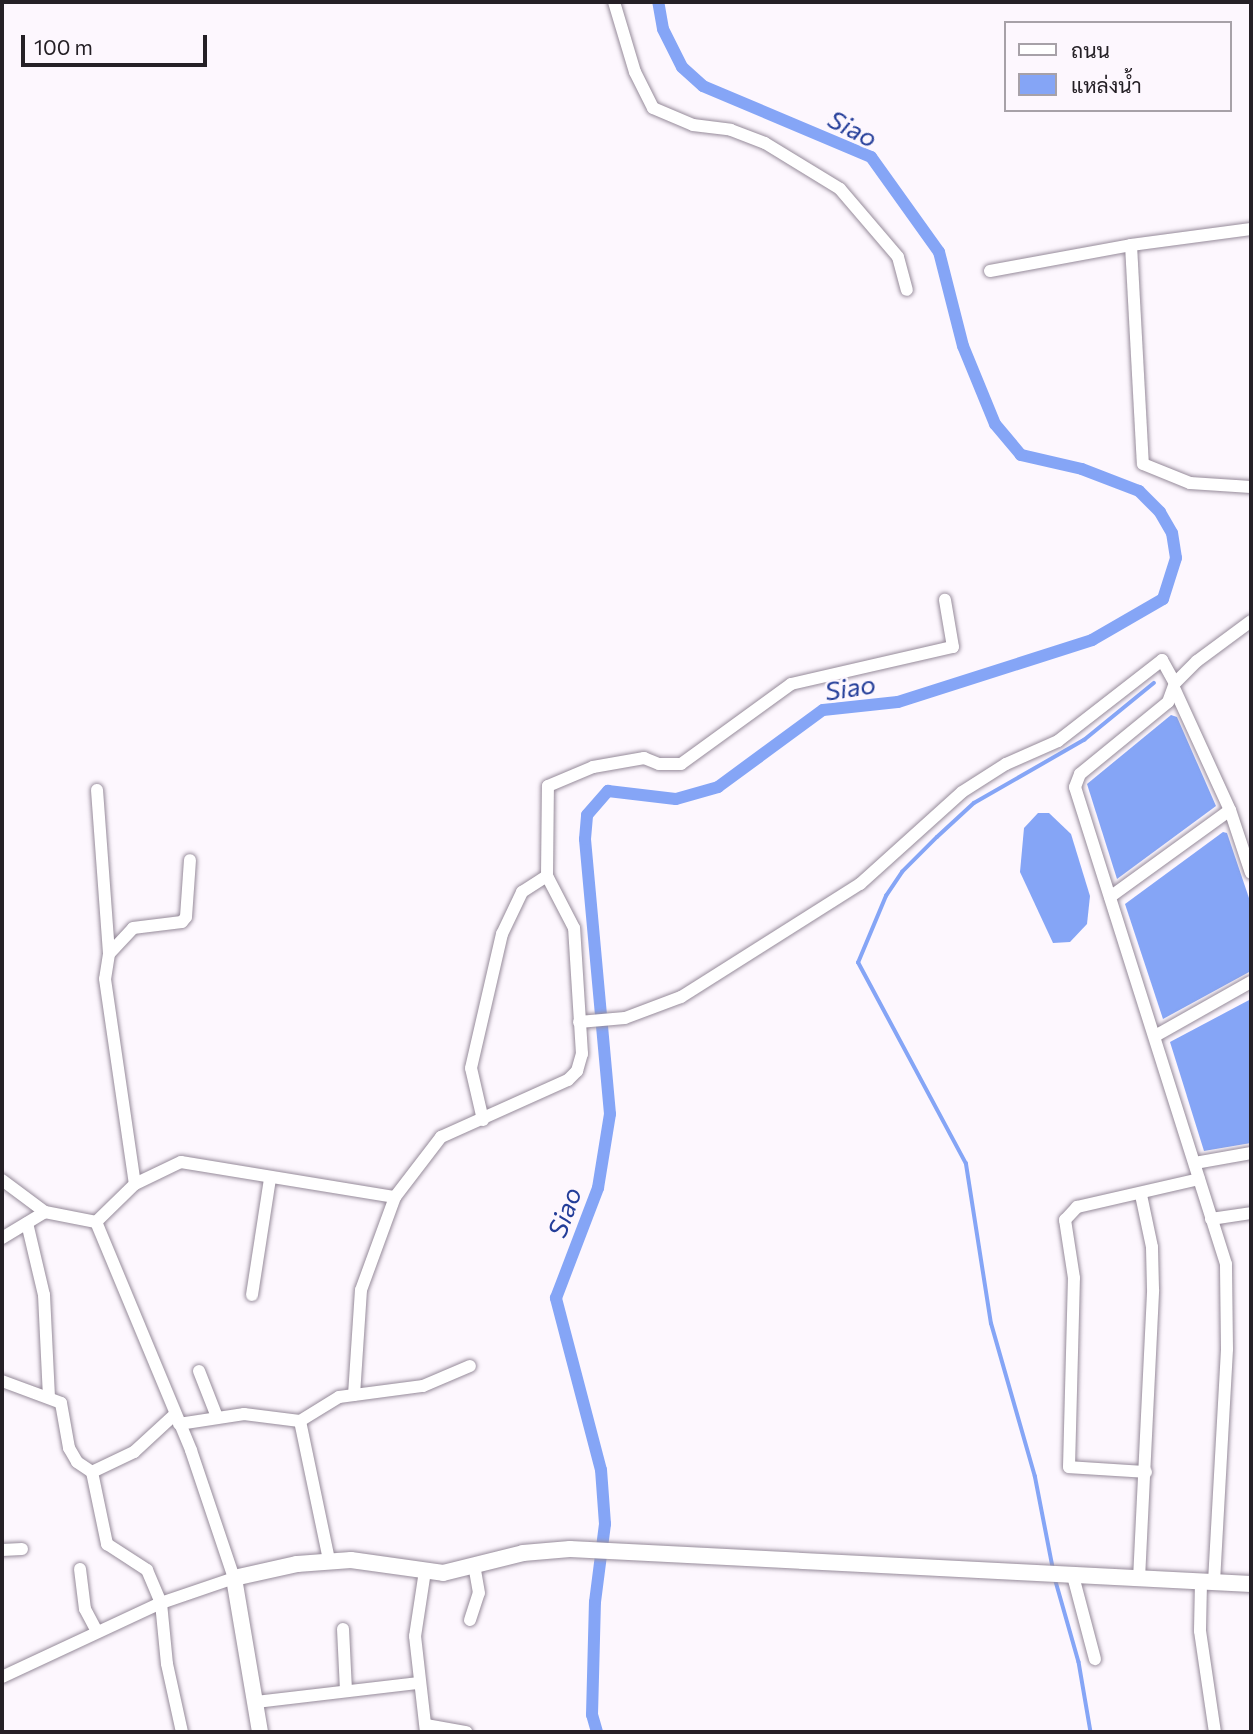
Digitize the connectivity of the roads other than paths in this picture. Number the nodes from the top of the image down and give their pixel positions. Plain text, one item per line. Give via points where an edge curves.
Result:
1 (614, 2) edge
2 (1251, 229) edge
3 (1131, 244) junction
4 (990, 271) dead end
5 (907, 290) dead end
6 (1251, 487) edge
7 (945, 600) dead end
8 (1251, 621) edge
9 (1172, 678) junction
10 (97, 790) dead end
11 (1230, 810) junction
12 (190, 860) dead end
13 (1251, 873) edge
14 (547, 876) junction
15 (1110, 897) junction
16 (109, 954) junction
17 (1251, 982) edge
18 (581, 1022) junction
19 (1155, 1036) junction
20 (483, 1120) junction
21 (1251, 1153) edge
22 (1195, 1163) junction
23 (270, 1179) junction
24 (1199, 1179) junction
25 (2, 1180) edge
26 (135, 1184) junction
27 (1141, 1195) junction
28 (395, 1196) junction
29 (45, 1212) junction
30 (1251, 1213) edge
31 (1211, 1219) junction
32 (96, 1222) junction
33 (27, 1223) junction
34 (2, 1238) edge
35 (252, 1295) dead end
36 (470, 1366) dead end
37 (199, 1371) dead end
38 (2, 1381) edge
39 (354, 1395) junction
40 (49, 1397) junction
41 (217, 1417) junction
42 (176, 1420) junction
43 (300, 1421) junction
44 (92, 1472) junction
45 (1146, 1472) junction
46 (22, 1549) dead end
47 (2, 1550) edge
48 (329, 1560) junction
49 (474, 1566) junction
50 (80, 1569) dead end
51 (425, 1571) junction
52 (1068, 1576) junction
53 (234, 1578) junction
54 (1139, 1579) junction
55 (1207, 1582) junction
56 (1251, 1584) edge
57 (161, 1603) junction
58 (470, 1620) dead end
59 (343, 1629) dead end
60 (97, 1632) junction
61 (1095, 1659) dead end
62 (2, 1677) edge
63 (417, 1683) junction
64 (346, 1690) junction
65 (256, 1702) junction
66 (426, 1729) edge
67 (181, 1732) edge
68 (260, 1732) edge
69 (466, 1732) edge
70 (1215, 1732) edge

1 - 5 street via 635,72 653,108 693,125 731,130 765,143 840,189 898,257
2 - 3 street
3 - 4 street
3 - 6 street via 1143,464 1191,483
7 - 14 street via 953,647 791,684 681,764 659,764 644,758 593,767 548,786
8 - 9 street
9 - 11 street
9 - 15 street via 1149,720 1076,780
9 - 18 street via 1162,660 1058,741 1006,764 962,792 860,884 681,997 625,1018
10 - 16 street
11 - 13 street
11 - 15 street
12 - 16 street via 182,922 133,928
14 - 18 street via 574,928
14 - 20 street via 522,892 502,933 471,1068
15 - 19 street
16 - 26 street via 108,1005
17 - 19 street
18 - 20 street via 582,1054 577,1071 568,1080
19 - 22 street
20 - 28 street via 441,1138
21 - 22 street
22 - 24 street
23 - 26 street via 194,1161 162,1168
23 - 28 street
23 - 35 street
24 - 27 street
24 - 31 street
25 - 29 street
26 - 32 street
27 - 45 street via 1152,1247 1153,1289
27 - 45 street via 1077,1207 1066,1216 1074,1278 1067,1458 1073,1469
28 - 39 street via 361,1290
29 - 32 street
29 - 33 street
30 - 31 street
31 - 55 street via 1226,1264 1227,1313
32 - 42 street
33 - 34 street
33 - 40 street via 44,1295
36 - 39 street via 423,1386
37 - 41 street
38 - 40 street
39 - 43 street via 340,1397
40 - 44 street via 61,1403 74,1457
41 - 42 street
41 - 43 street via 244,1414
42 - 44 street via 134,1452
42 - 53 street
43 - 48 street
44 - 57 street via 107,1544 142,1565
45 - 54 street
46 - 47 street
48 - 51 street via 370,1561
48 - 53 street
49 - 51 street
49 - 52 street via 523,1553 570,1549
49 - 58 street via 479,1593
50 - 60 street via 85,1609
51 - 63 street via 415,1636
52 - 54 street
52 - 61 street
53 - 57 street
53 - 65 street
54 - 55 street
55 - 56 street
55 - 70 street via 1200,1631
57 - 60 street
57 - 67 street
59 - 64 street
60 - 62 street
63 - 64 street
63 - 66 street
64 - 65 street
65 - 68 street
66 - 69 street

